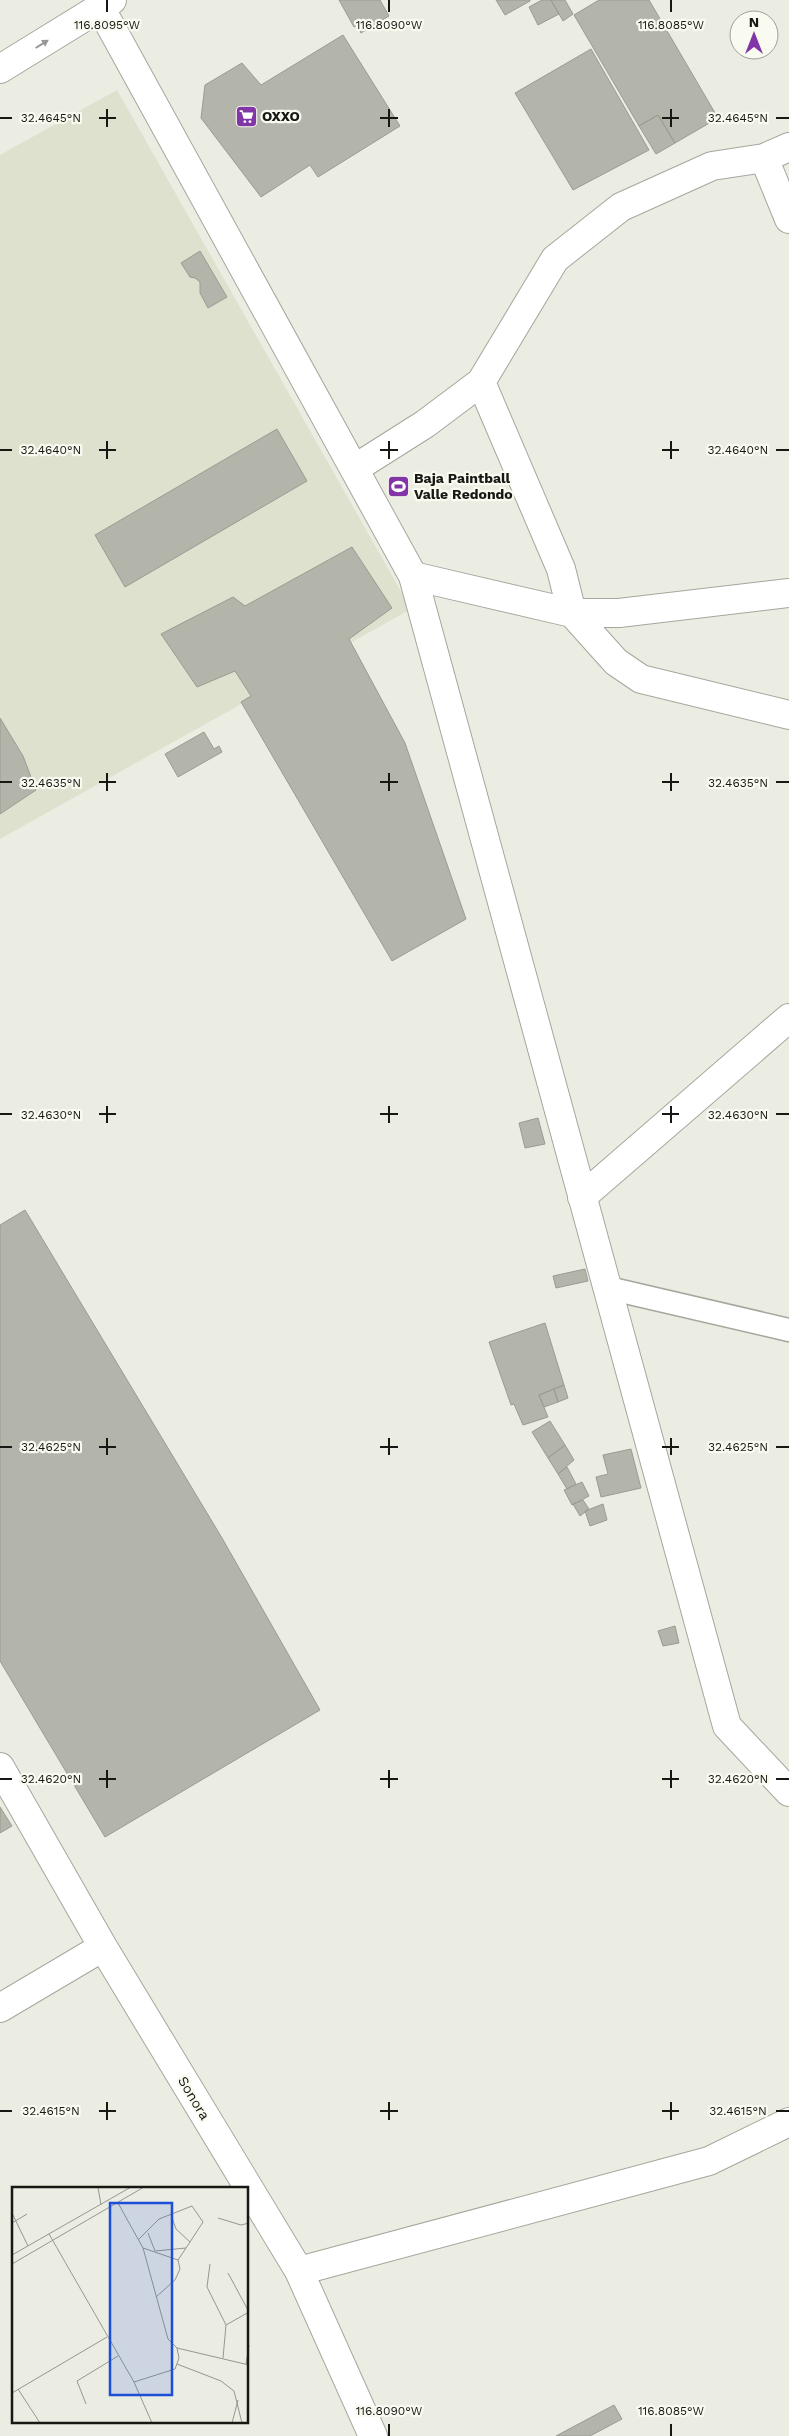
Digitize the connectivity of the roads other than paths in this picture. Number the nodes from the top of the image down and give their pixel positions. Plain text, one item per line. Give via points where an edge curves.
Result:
1 (106, 4) edge
2 (0, 69) edge
3 (789, 147) edge
4 (764, 158) junction
5 (789, 219) edge
6 (482, 382) junction
7 (354, 469) junction
8 (413, 576) junction
9 (789, 593) edge
10 (572, 613) junction
11 (789, 715) edge
12 (789, 1018) edge
13 (582, 1197) junction
14 (608, 1288) junction
15 (789, 1330) edge
16 (0, 1767) edge
17 (789, 1792) edge
18 (103, 1947) junction
19 (0, 2008) edge
20 (789, 2122) edge
21 (248, 2187) edge
22 (249, 2188) edge
23 (299, 2271) junction
24 (373, 2436) edge

2 -> 1 street
1 - 7 street
3 - 4 street
4 - 5 street
4 - 6 street via 712,166 621,208 555,259
6 - 7 street via 425,424
6 - 10 street via 562,569
7 - 8 street
8 - 10 street
8 - 13 street
9 - 10 street via 620,613
10 - 11 street via 616,662 641,678
12 - 13 street
13 - 14 street
14 - 15 lane
14 - 17 street via 727,1726
16 - 18 street, Sonora
18 - 19 street
18 - 21 street, Sonora
20 - 23 street via 709,2161
22 - 23 street, Sonora
23 - 24 street, Sonora

